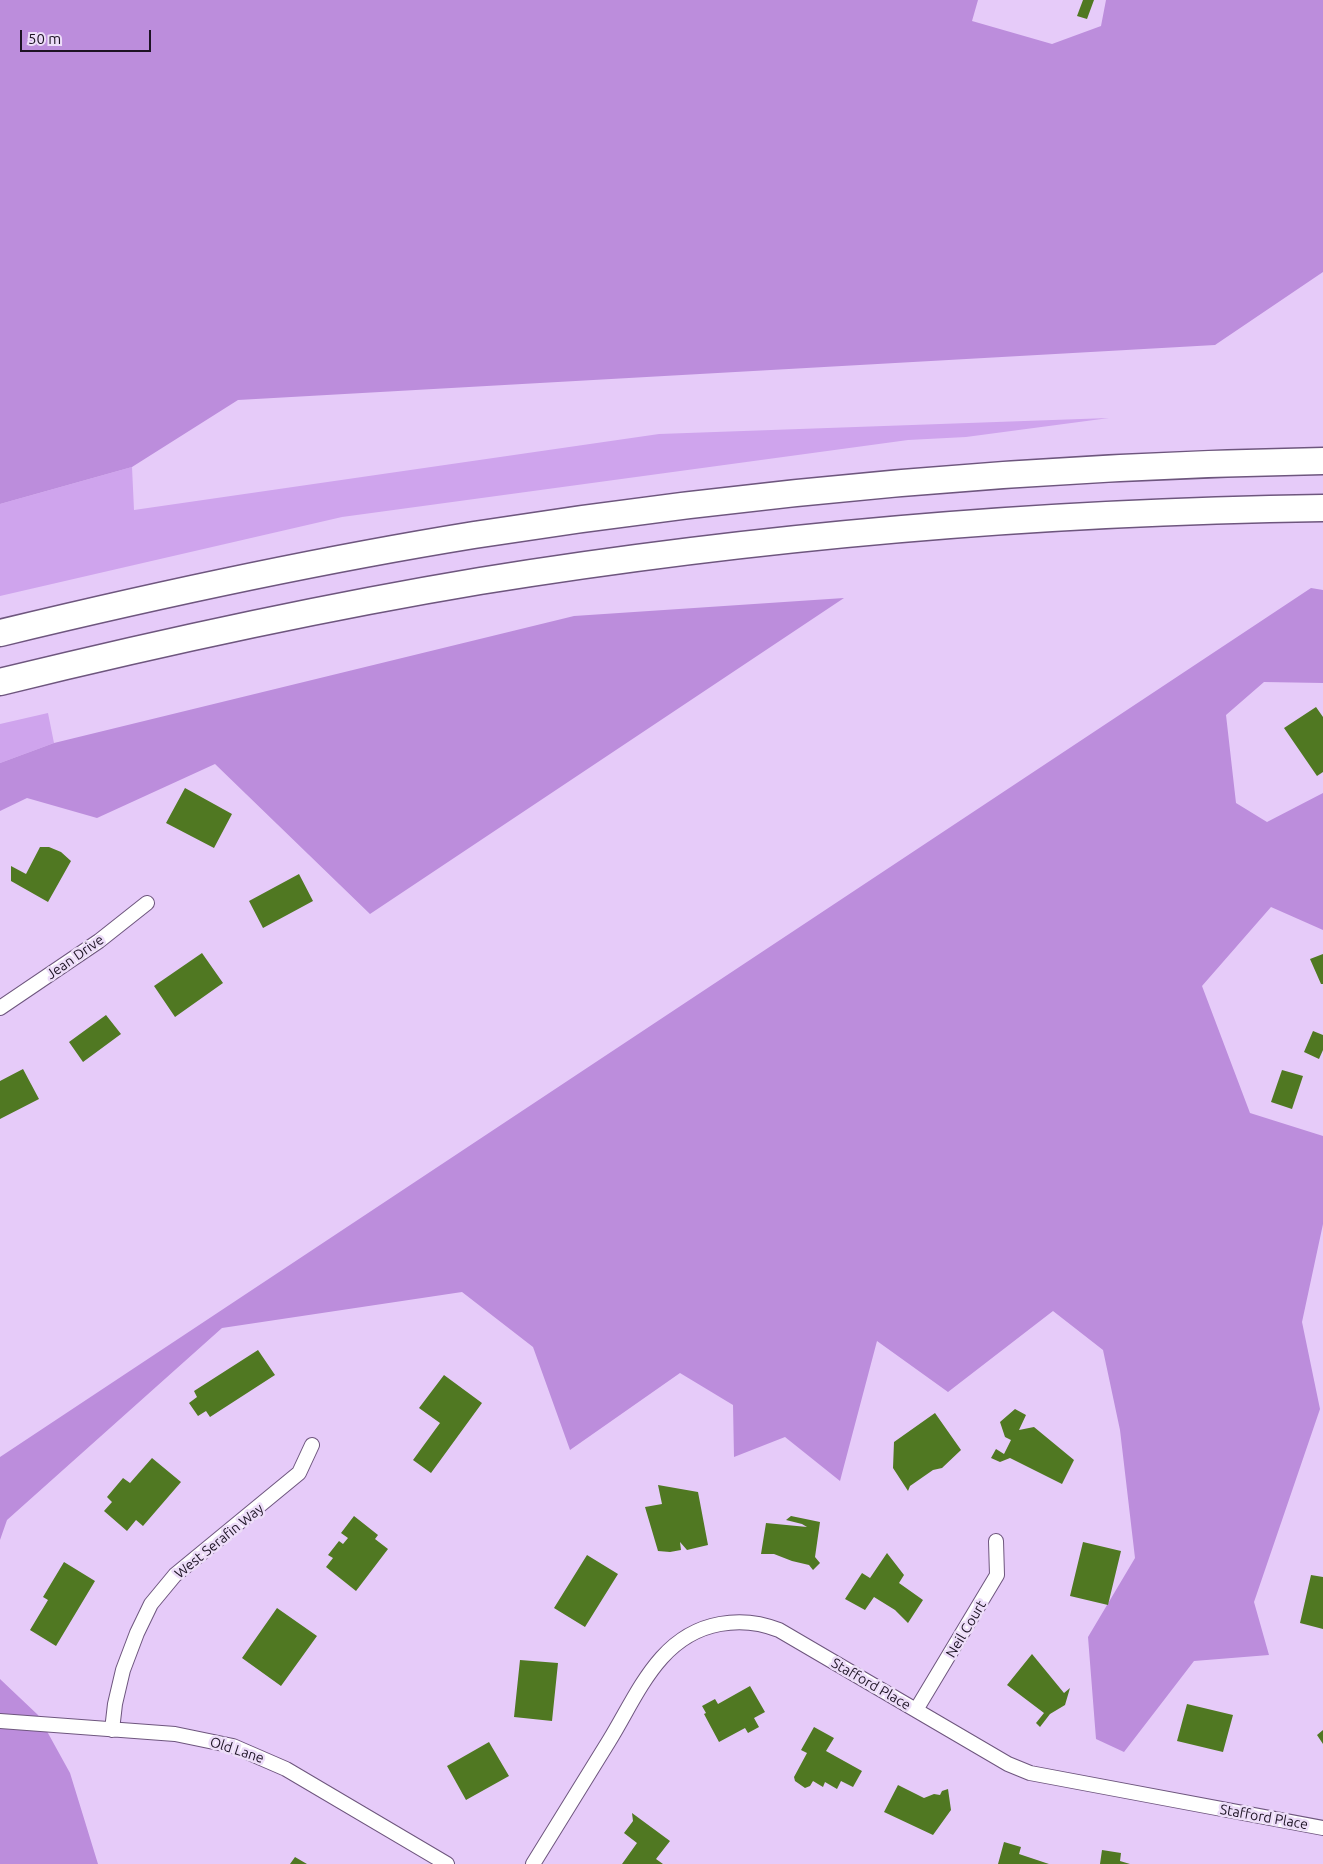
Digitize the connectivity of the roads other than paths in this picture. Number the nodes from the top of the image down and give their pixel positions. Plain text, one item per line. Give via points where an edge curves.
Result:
1 (1323, 461) edge
2 (1323, 508) edge
3 (0, 633) edge
4 (0, 682) edge
5 (147, 903) dead end
6 (0, 1008) edge
7 (312, 1445) dead end
8 (996, 1541) dead end
9 (916, 1710) junction
10 (0, 1721) edge
11 (112, 1730) junction
12 (1323, 1828) edge
13 (428, 1860) edge
14 (447, 1864) edge
15 (533, 1864) edge

1 - 3 highway via 1176,465 975,477 672,507 354,557
2 - 4 highway via 978,523 678,553 478,582 280,618
5 - 6 street, Jean Drive via 99,941
7 - 11 street, West Serafin Way via 299,1473 175,1575 151,1604 123,1670
8 - 9 street, Neil Court via 997,1574
9 - 12 street, Stafford Place via 1008,1764 1030,1773
9 - 15 street, Stafford Place via 768,1626 733,1621 698,1630 677,1641 653,1667
10 - 11 street, Old Lane
11 - 13 street, Old Lane via 175,1734 253,1753 286,1769
13 - 14 street, Old Lane

